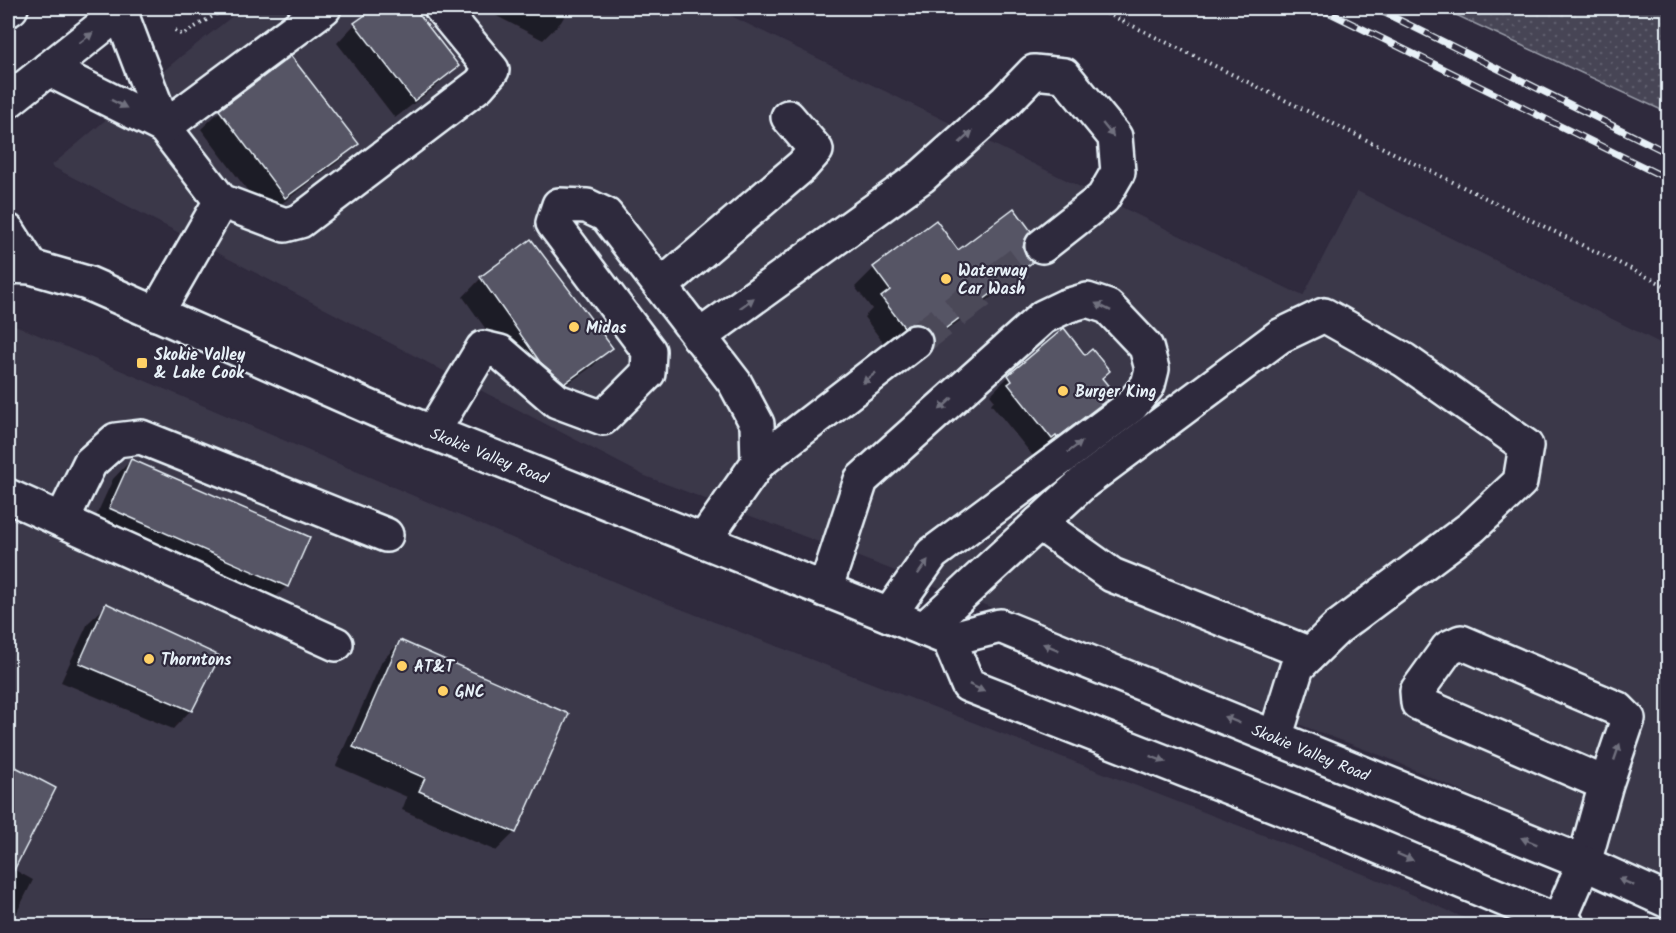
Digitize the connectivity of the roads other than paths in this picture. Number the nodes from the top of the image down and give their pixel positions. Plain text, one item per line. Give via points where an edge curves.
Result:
1 (324, 8) edge
2 (441, 8) edge
3 (123, 9) edge
4 (48, 69) junction
5 (8, 101) edge
6 (788, 117) dead end
7 (164, 127) junction
8 (221, 201) junction
9 (8, 231) edge
10 (1042, 246) tunnel mouth
11 (19, 266) edge
12 (660, 286) junction
13 (156, 314) junction
14 (699, 337) junction
15 (915, 342) tunnel mouth
16 (432, 433) junction
17 (758, 463) junction
18 (8, 496) edge
19 (62, 520) junction
20 (1040, 523) junction
21 (386, 536) dead end
22 (703, 541) junction
23 (825, 590) junction
24 (889, 615) junction
25 (936, 634) junction
26 (336, 644) dead end
27 (1310, 654) junction
28 (1275, 738) junction
29 (1606, 784) junction
30 (1584, 863) junction
31 (1668, 901) edge
32 (1564, 923) edge

1 - 7 main road
2 - 8 main road via 492,70 479,85 300,221 285,225
4 -> 3 main road
3 - 7 main road
4 - 5 main road
4 -> 7 main road
6 - 12 main road via 816,150
7 - 8 main road
8 - 13 main road
9 - 11 main road, Skokie Valley Road
14 -> 10 main road via 922,176 1034,72 1064,75 1115,137 1118,172 1103,198
11 - 13 main road, Skokie Valley Road via 87,283
12 - 14 main road
12 - 16 main road via 606,215 586,206 559,205 553,223 649,351 648,373 603,418 557,401 500,352 483,348
13 - 16 main road, Skokie Valley Road
14 - 17 main road via 735,382 757,424
15 -> 17 main road
16 - 22 main road, Skokie Valley Road
17 - 22 main road
18 - 19 main road
19 - 21 main road via 90,463 116,440 141,437
19 - 26 main road
20 - 25 main road
20 - 27 main road via 1112,575
20 - 27 main road via 1083,482 1280,336 1324,315 1404,360 1526,447 1521,482 1472,527 1337,628
22 - 23 main road, Skokie Valley Road
23 - 24 main road, Skokie Valley Road
24 -> 23 main road via 932,554 1131,405 1148,385 1152,369 1146,347 1108,307 1087,300 1043,317 861,480
24 - 25 main road, Skokie Valley Road
28 -> 25 main road, Skokie Valley Road via 1000,626
25 -> 32 main road via 968,685
27 - 28 main road via 1297,667
30 -> 28 main road, Skokie Valley Road
29 -> 29 main road via 1628,719 1618,709 1461,642 1448,648 1417,691 1418,703
29 - 30 main road
31 -> 30 main road, Skokie Valley Road
30 - 32 main road

